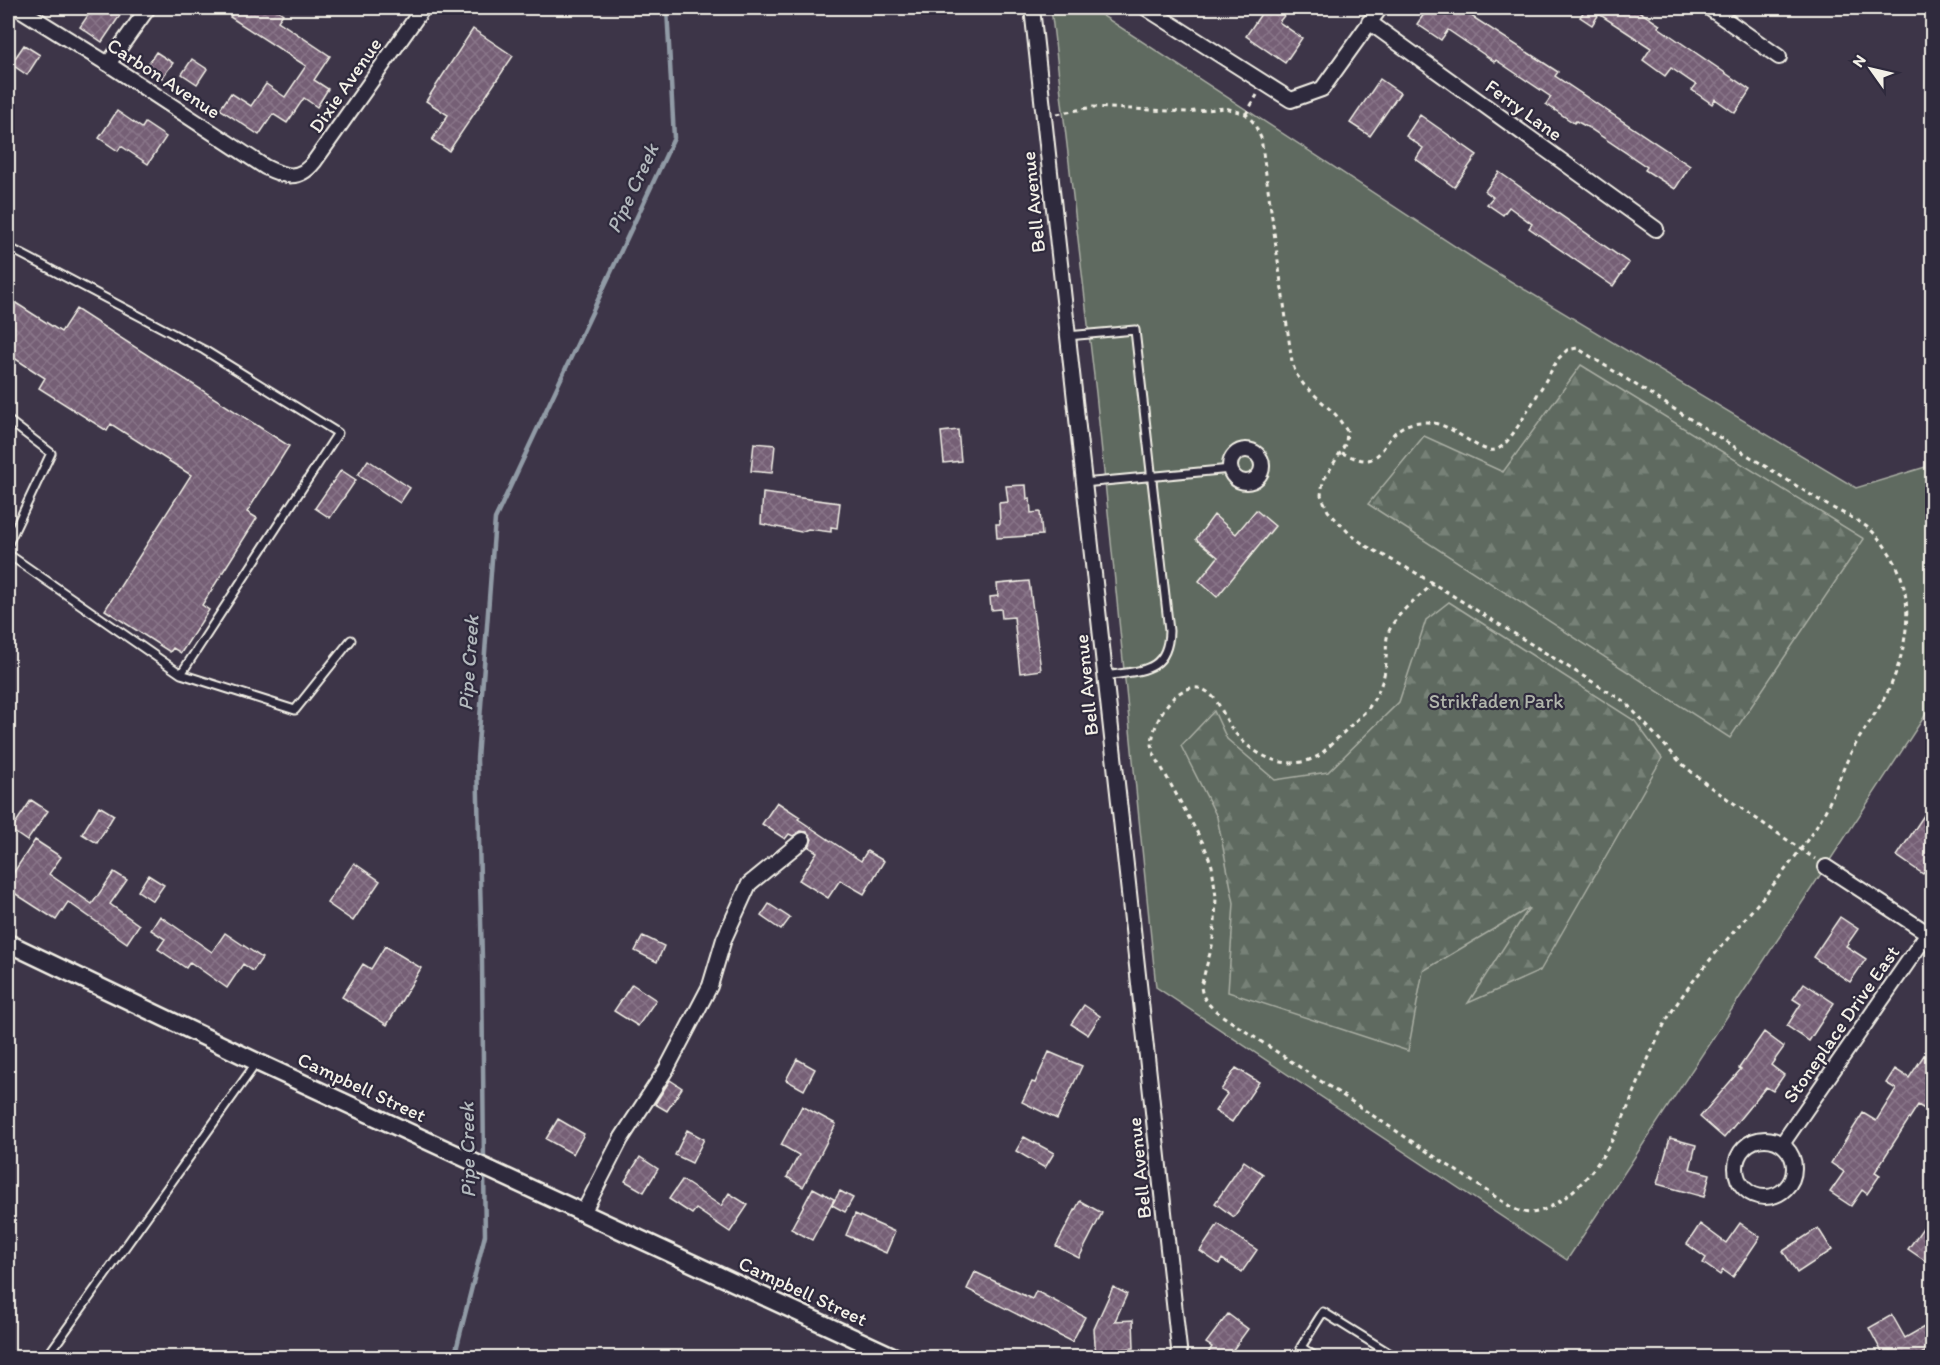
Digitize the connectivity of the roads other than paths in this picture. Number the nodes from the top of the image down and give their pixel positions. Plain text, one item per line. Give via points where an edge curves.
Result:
1 (18, 8) edge
2 (148, 8) edge
3 (423, 8) edge
4 (1032, 8) edge
5 (1146, 8) edge
6 (1380, 8) edge
7 (1709, 8) edge
8 (1369, 22) junction
9 (1779, 57) dead end
10 (108, 64) junction
11 (291, 176) joint
12 (1656, 229) dead end
13 (8, 247) edge
14 (1067, 336) junction
15 (8, 420) edge
16 (1231, 469) dead end
17 (1151, 477) junction
18 (1083, 483) junction
19 (8, 544) edge
20 (8, 554) edge
21 (351, 640) dead end
22 (181, 674) junction
23 (1105, 676) junction
24 (803, 840) dead end
25 (1826, 867) road end
26 (1931, 932) edge
27 (8, 943) edge
28 (257, 1062) junction
29 (1782, 1144) junction
30 (583, 1213) junction
31 (46, 1358) edge
32 (897, 1358) edge
33 (1180, 1358) edge
34 (1317, 1358) edge
35 (1397, 1358) edge

1 - 10 street, Carbon Avenue
2 - 10 street
3 - 11 street, Dixie Avenue via 314,162 304,173
4 - 14 street, Bell Avenue
5 - 8 street via 1291,100 1322,89
6 - 8 street
7 - 9 street
8 - 12 street, Ferry Lane
10 - 11 street, Carbon Avenue via 265,168
13 - 22 lane via 204,350 338,433
14 - 17 lane via 1135,330
14 - 18 street, Bell Avenue
15 - 19 lane via 51,453
16 - 17 lane
17 - 18 lane
17 - 23 lane via 1168,647 1153,666
18 - 23 street, Bell Avenue
20 - 22 lane
21 - 22 lane via 295,710
23 - 33 street, Bell Avenue
24 - 30 street via 749,884 724,939 710,986
25 - 26 street
26 - 29 street, Stoneplace Drive East
27 - 28 street, Campbell Street
28 - 30 street, Campbell Street
28 - 31 lane
29 - 29 street via 1763,1139 1745,1147 1736,1165 1737,1175 1748,1192 1767,1197 1785,1189 1794,1171 1793,1161
30 - 32 street, Campbell Street
34 - 35 lane via 1301,1347 1323,1312

